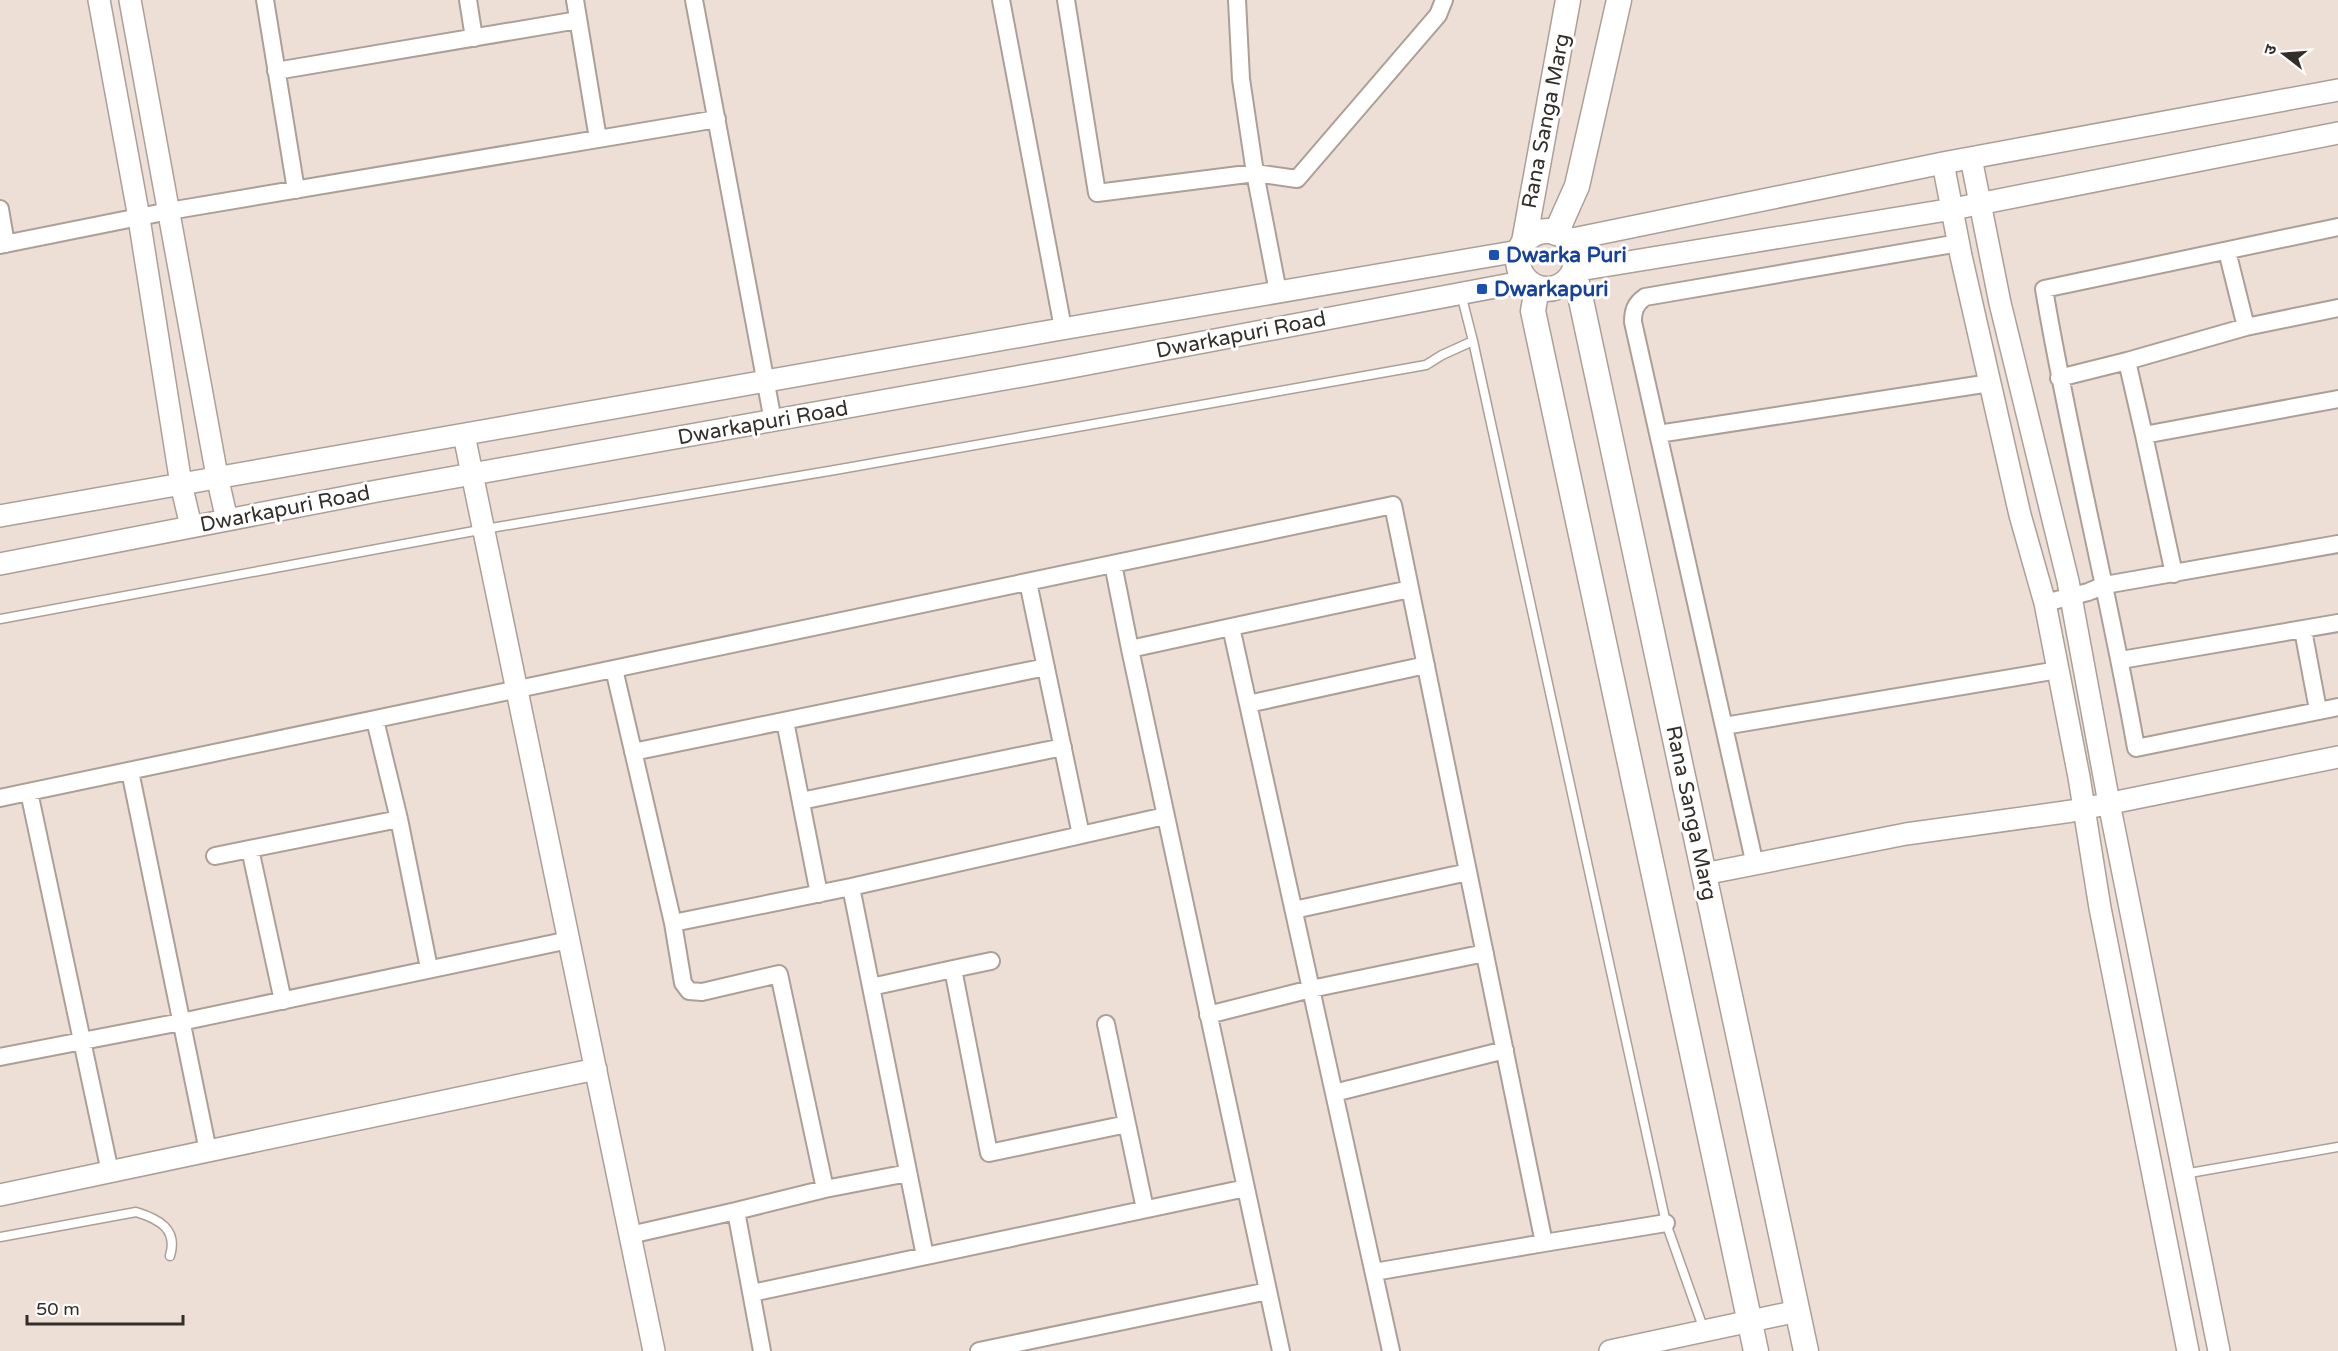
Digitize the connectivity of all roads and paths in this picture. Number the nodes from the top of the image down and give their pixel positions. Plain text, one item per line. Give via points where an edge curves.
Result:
1 (99, 0) edge
2 (130, 0) edge
3 (265, 0) edge
4 (468, 0) edge
5 (575, 0) edge
6 (694, 0) edge
7 (1001, 0) edge
8 (1066, 0) edge
9 (1237, 0) edge
10 (1444, 0) edge
11 (1568, 0) edge
12 (1619, 0) edge
13 (578, 20) junction
14 (474, 38) junction
15 (276, 71) junction
16 (2338, 90) edge
17 (717, 119) junction
18 (2338, 133) edge
19 (598, 139) junction
20 (1971, 158) junction
21 (1943, 163) junction
22 (1255, 173) junction
23 (296, 190) junction
24 (1981, 204) junction
25 (0, 209) edge
26 (1953, 209) junction
27 (169, 211) junction
28 (139, 218) junction
29 (2338, 227) edge
30 (1562, 237) junction
31 (1959, 243) junction
32 (3, 244) edge
33 (1522, 247) junction
34 (2227, 251) junction
35 (1571, 275) junction
36 (1532, 285) junction
37 (1278, 292) junction
38 (1460, 292) junction
39 (2338, 308) edge
40 (2246, 327) junction
41 (1063, 328) junction
42 (1473, 341) junction
43 (2127, 361) junction
44 (2059, 378) junction
45 (766, 381) junction
46 (1990, 383) junction
47 (2338, 399) edge
48 (773, 421) junction
49 (1658, 434) junction
50 (464, 435) junction
51 (2144, 435) junction
52 (474, 474) junction
53 (217, 476) junction
54 (181, 484) junction
55 (0, 516) edge
56 (227, 520) junction
57 (191, 526) junction
58 (485, 529) junction
59 (2338, 544) edge
60 (0, 564) edge
61 (1113, 564) junction
62 (2174, 574) junction
63 (1029, 582) junction
64 (2105, 585) junction
65 (1410, 589) junction
66 (2070, 596) junction
67 (2045, 603) junction
68 (0, 619) edge
69 (2338, 623) edge
70 (1231, 627) junction
71 (2303, 630) junction
72 (1130, 649) junction
73 (2121, 660) junction
74 (1426, 665) junction
75 (1046, 667) junction
76 (614, 669) junction
77 (2058, 670) junction
78 (518, 690) junction
79 (1248, 704) junction
80 (2338, 707) edge
81 (2318, 710) junction
82 (375, 720) junction
83 (785, 721) junction
84 (1724, 726) junction
85 (1063, 747) junction
86 (633, 752) junction
87 (2338, 757) edge
88 (130, 771) junction
89 (29, 792) junction
90 (0, 798) edge
91 (801, 801) junction
92 (2109, 803) junction
93 (2084, 808) junction
94 (1165, 816) junction
95 (399, 819) junction
96 (1081, 835) junction
97 (250, 849) junction
98 (214, 856) dead end
99 (1755, 865) junction
100 (1468, 872) junction
101 (1704, 874) junction
102 (851, 887) junction
103 (819, 894) junction
104 (1294, 910) junction
105 (673, 923) junction
106 (569, 940) junction
107 (1485, 953) junction
108 (991, 961) dead end
109 (429, 968) junction
110 (952, 969) junction
111 (871, 987) junction
112 (1311, 989) junction
113 (284, 1000) junction
114 (1209, 1015) junction
115 (181, 1022) junction
116 (1106, 1024) dead end
117 (82, 1040) junction
118 (1505, 1050) junction
119 (0, 1057) edge
120 (596, 1069) junction
121 (1334, 1092) junction
122 (1127, 1125) junction
123 (2338, 1147) edge
124 (208, 1151) junction
125 (111, 1172) junction
126 (908, 1173) junction
127 (2183, 1174) junction
128 (825, 1188) junction
129 (1246, 1188) junction
130 (0, 1196) edge
131 (1145, 1209) junction
132 (736, 1210) junction
133 (1666, 1223) junction
134 (630, 1235) junction
135 (0, 1237) edge
136 (1544, 1243) junction
137 (170, 1256) dead end
138 (925, 1256) junction
139 (1374, 1272) junction
140 (1268, 1291) junction
141 (752, 1293) junction
142 (1798, 1311) junction
143 (1749, 1322) junction
144 (1704, 1331) junction
145 (654, 1351) edge
146 (762, 1351) edge
147 (979, 1351) edge
148 (1281, 1351) edge
149 (1391, 1351) edge
150 (1610, 1351) edge
151 (1756, 1351) edge
152 (1806, 1351) edge
153 (2188, 1351) edge
154 (2219, 1351) edge

1 - 28 street
2 - 27 street
3 - 15 street
4 - 14 street
5 - 13 street
6 - 17 street
7 - 41 street
8 - 22 street via 1097,193
9 - 22 street via 1241,79
10 - 22 street via 1438,15 1298,179
11 - 33 main road, Rana Sanga Marg
12 - 30 main road, Rana Sanga Marg
13 - 14 street
13 - 19 street
14 - 15 street
15 - 23 street
16 - 20 street
17 - 19 street
17 - 45 street
18 - 24 street
19 - 23 street
20 - 21 street
20 - 24 street
21 - 26 street
21 - 30 street
22 - 37 street
23 - 27 street
24 - 26 street
24 - 66 street via 2000,303
25 - 32 street
26 - 31 street
26 - 35 street
27 - 28 street
27 - 53 street
28 - 32 street
28 - 54 street
29 - 34 street
30 - 33 main road via 1539,233
30 - 35 main road via 1575,255
31 - 46 street
31 - 49 street via 1645,297 1633,312 1633,322
33 - 36 main road via 1519,267
33 - 37 street, Dwarkapuri Road
34 - 40 street
34 - 44 street via 2044,289
35 - 36 main road via 1554,288
35 - 101 main road, Rana Sanga Marg via 1578,286
36 - 38 street, Dwarkapuri Road
36 - 143 main road via 1533,311
37 - 41 street, Dwarkapuri Road
38 - 42 lane
38 - 48 street, Dwarkapuri Road
39 - 40 street
40 - 43 street
41 - 45 street, Dwarkapuri Road
42 - 58 lane via 1426,365
42 - 133 lane
43 - 44 street
43 - 51 street
44 - 64 street
45 - 48 street
45 - 50 street, Dwarkapuri Road
46 - 49 street
46 - 67 street
47 - 51 street
48 - 52 street, Dwarkapuri Road
49 - 84 street
50 - 52 street
50 - 53 street, Dwarkapuri Road
51 - 62 street
52 - 56 street, Dwarkapuri Road
52 - 58 street
53 - 54 street, Dwarkapuri Road
53 - 56 street
54 - 55 street, Dwarkapuri Road
54 - 57 street
56 - 57 street, Dwarkapuri Road
57 - 60 street, Dwarkapuri Road
58 - 68 lane
58 - 78 street
59 - 62 street
61 - 63 street
61 - 65 street via 1393,505
61 - 72 street
62 - 64 street
63 - 75 street
63 - 76 street
64 - 66 street
64 - 73 street
65 - 70 street
65 - 74 street
66 - 67 street
66 - 92 street
67 - 77 street
69 - 71 street
70 - 72 street
70 - 79 street
71 - 73 street
71 - 81 street
72 - 94 street
73 - 81 street via 2136,748
74 - 79 street
74 - 100 street
75 - 83 street
75 - 85 street
76 - 78 street
76 - 86 street
77 - 84 street
77 - 93 street
78 - 82 street
78 - 106 street
79 - 104 street
80 - 81 street
82 - 88 street
82 - 95 street
83 - 86 street
83 - 91 street
84 - 99 street
85 - 91 street
85 - 96 street
86 - 105 street
87 - 92 street
88 - 89 street
88 - 115 street
89 - 90 street
89 - 117 street
91 - 103 street
92 - 93 street
92 - 127 street
93 - 99 street via 1906,834
93 - 153 street via 2100,908
94 - 96 street
94 - 114 street
95 - 97 street
95 - 109 street
96 - 102 street
97 - 98 street
97 - 113 street
99 - 101 street
100 - 104 street
100 - 107 street
101 - 142 main road, Rana Sanga Marg
102 - 103 street
102 - 111 street
103 - 105 street
104 - 112 street
105 - 128 street via 683,983 688,991 702,992 779,974
106 - 109 street
106 - 120 street
107 - 112 street
107 - 118 street
108 - 110 street
109 - 113 street
110 - 111 street
110 - 122 street via 989,1153
111 - 126 street
112 - 114 street
112 - 121 street
113 - 115 street
114 - 129 street
115 - 117 street
115 - 124 street
116 - 122 street
117 - 119 street
117 - 125 street
118 - 121 street
118 - 136 street
120 - 124 street
120 - 134 street
121 - 139 street
122 - 131 street
123 - 127 lane
124 - 125 street
125 - 130 street
126 - 128 street
126 - 138 street
127 - 154 street
128 - 132 street
129 - 131 street
129 - 140 street
131 - 138 street
132 - 134 street
132 - 141 street
133 - 136 street
133 - 144 lane
134 - 145 street
135 - 137 lane via 135,1212 157,1220 171,1233 174,1243
136 - 139 street
138 - 141 street
139 - 149 street
140 - 147 street
140 - 148 street
141 - 146 street
142 - 143 street
142 - 152 main road, Rana Sanga Marg
143 - 144 street
143 - 151 main road
144 - 150 street

